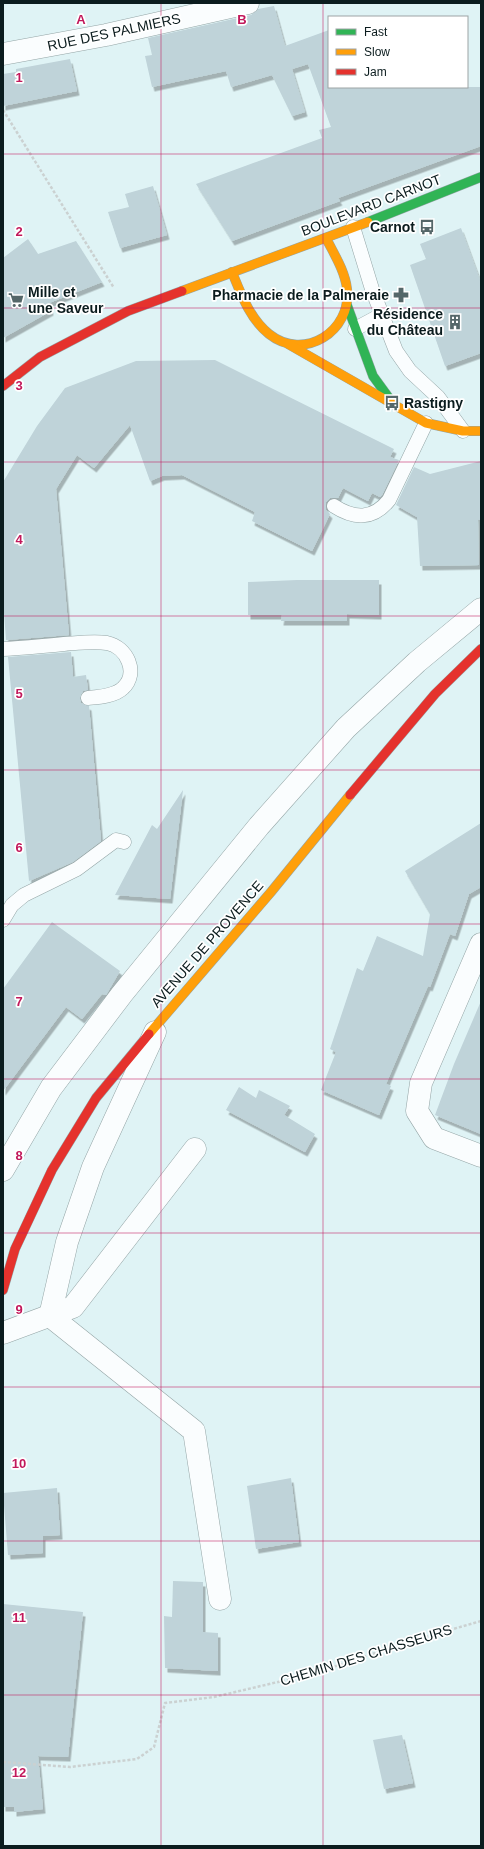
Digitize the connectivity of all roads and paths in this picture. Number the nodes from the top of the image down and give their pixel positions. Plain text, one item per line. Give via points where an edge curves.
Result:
1 (248, 3) edge
2 (3, 54) edge
3 (3, 110) edge
4 (481, 177) edge
5 (353, 227) junction
6 (326, 238) junction
7 (232, 272) junction
8 (347, 305) junction
9 (128, 311) junction
10 (381, 315) junction
11 (355, 329) junction
12 (287, 344) junction
13 (3, 386) edge
14 (392, 402) junction
15 (426, 423) junction
16 (462, 431) junction
17 (481, 431) edge
18 (334, 506) dead end
19 (481, 609) edge
20 (3, 649) edge
21 (481, 649) edge
22 (88, 698) dead end
23 (124, 842) dead end
24 (3, 920) edge
25 (481, 944) edge
26 (161, 1018) junction
27 (195, 1149) dead end
28 (481, 1156) edge
29 (3, 1170) edge
30 (3, 1290) edge
31 (50, 1316) junction
32 (3, 1333) edge
33 (220, 1599) dead end
34 (481, 1621) edge
35 (3, 1762) edge

1 - 2 street, RUE DES PALMIERS via 106,35
3 - 9 path
4 - 5 main road, BOULEVARD CARNOT
5 - 6 main road, BOULEVARD CARNOT
5 - 10 lane
6 - 7 main road, BOULEVARD CARNOT
6 - 8 main road via 347,289
7 - 9 main road
7 - 12 main road via 242,297 259,323 270,335
8 - 11 main road
8 - 12 main road via 341,322 319,342 304,346
9 - 13 main road via 40,357
10 - 11 lane
10 - 16 lane via 396,351 410,371 438,397
11 - 14 main road via 373,376
12 - 14 main road
14 - 15 main road
15 - 16 main road
15 - 18 lane via 389,500 381,510 355,516
16 - 17 main road
19 - 29 street via 417,662 346,728 258,826 122,994 51,1088
20 - 22 lane via 83,643 107,643 118,647 128,657 130,666 126,684 123,689 115,692
21 - 26 main road, AVENUE DE PROVENCE via 435,694 271,892
23 - 24 lane via 116,840 77,869 24,895 12,906
25 - 28 street via 420,1083 417,1111 434,1138
26 - 30 main road, AVENUE DE PROVENCE via 96,1098 52,1170 14,1249
26 - 31 street via 93,1168 67,1242
27 - 31 street via 73,1307
31 - 32 street
31 - 33 street via 194,1431
34 - 35 path, CHEMIN DES CHASSEURS via 312,1674 214,1697 165,1703 154,1747 137,1759 70,1767

